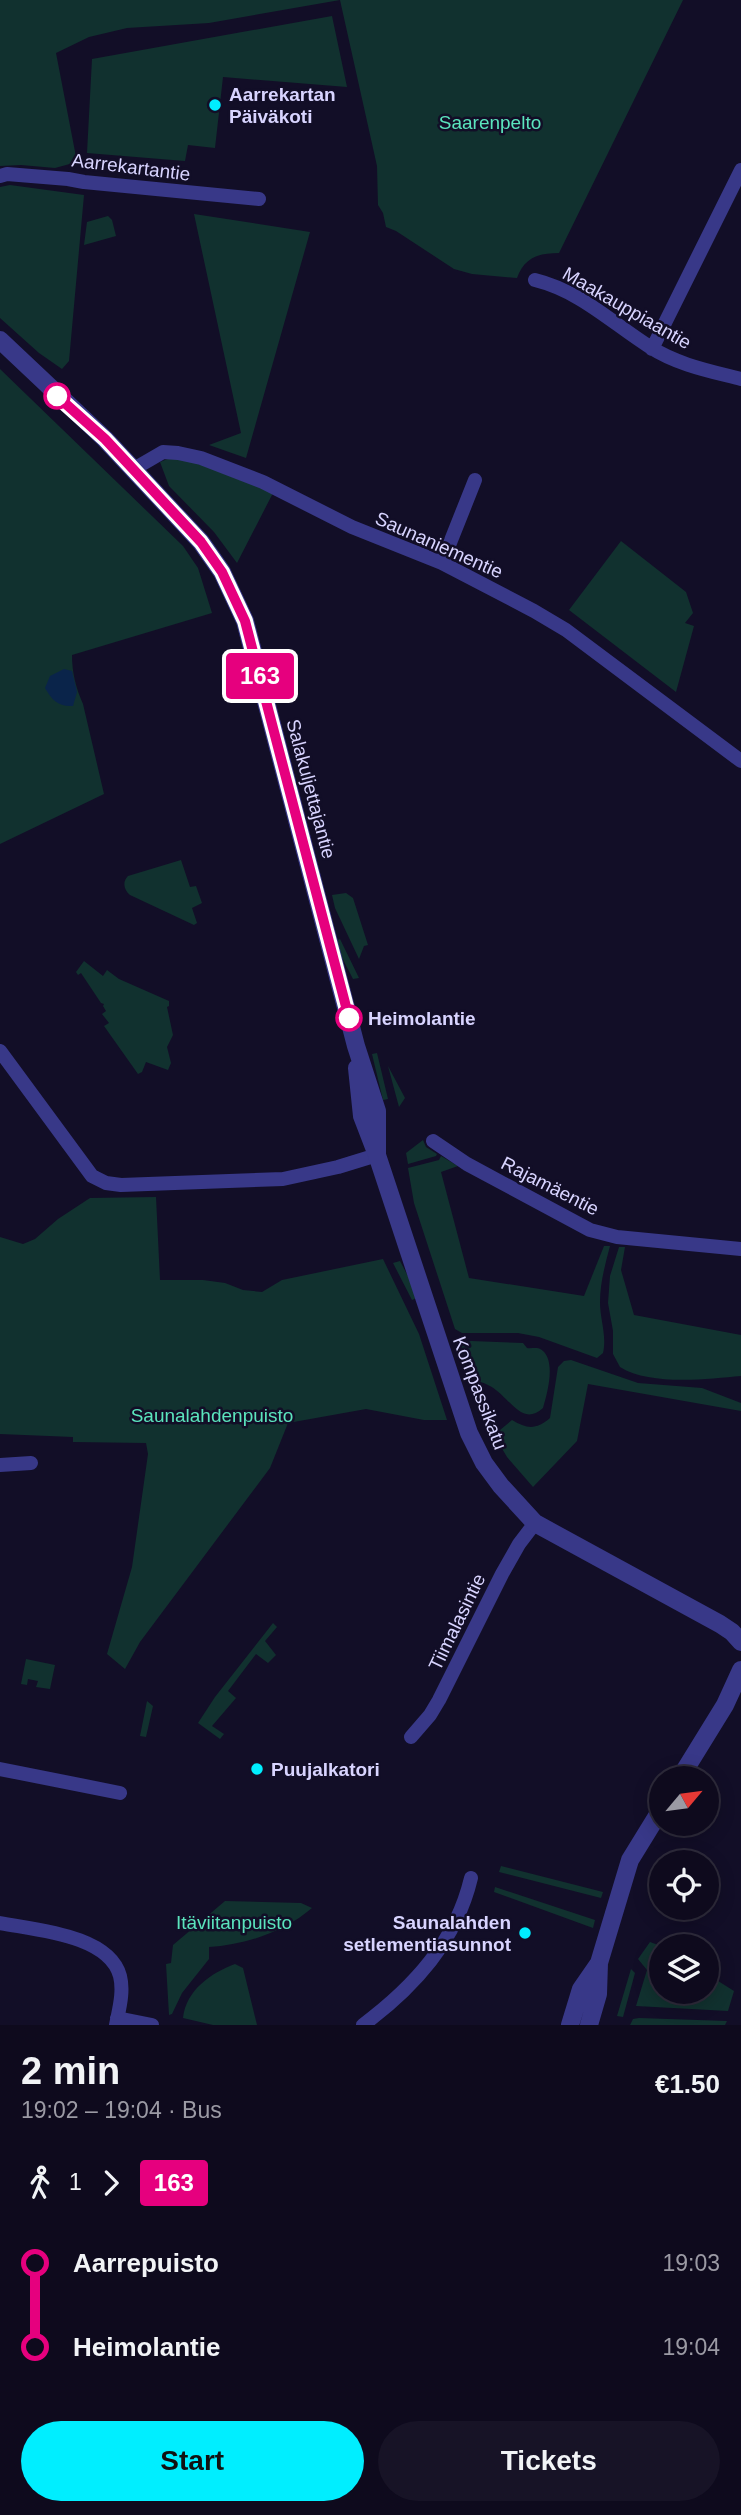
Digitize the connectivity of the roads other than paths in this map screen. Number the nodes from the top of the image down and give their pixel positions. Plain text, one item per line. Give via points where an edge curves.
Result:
1 (741, 170) edge
2 (0, 176) edge
3 (259, 199) dead end
4 (535, 281) dead end
5 (0, 340) edge
6 (652, 349) junction
7 (741, 379) edge
8 (132, 470) junction
9 (475, 480) dead end
10 (442, 563) junction
11 (741, 761) edge
12 (0, 1051) edge
13 (433, 1141) dead end
14 (377, 1155) junction
15 (741, 1249) edge
16 (31, 1463) dead end
17 (0, 1465) edge
18 (535, 1523) junction
19 (741, 1642) edge
20 (741, 1670) edge
21 (411, 1737) dead end
22 (687, 1766) edge
23 (0, 1769) edge
24 (120, 1793) dead end
25 (649, 1829) edge
26 (471, 1878) dead end
27 (0, 1923) edge
28 (599, 1964) junction
29 (117, 2022) edge
30 (152, 2025) edge
31 (363, 2025) edge
32 (570, 2025) edge
33 (589, 2025) edge

1 - 6 street
2 - 3 street, Aarrekartantie via 68,178
4 - 6 street, Maakauppiaantie via 558,286 579,298
5 - 8 street, Salakuljettajantie
6 - 7 street, Maakauppiaantie via 686,365
8 - 10 street, Saunaniementie via 163,452 201,458
8 - 14 street, Salakuljettajantie via 201,542 222,572 245,621 356,1046 362,1116
9 - 10 street
10 - 11 street, Saunaniementie via 566,630
12 - 14 street via 92,1176 106,1183 283,1178
13 - 15 street, Rajamäentie via 590,1230 617,1237
14 - 18 street, Kompassikatu via 469,1433 500,1486
16 - 17 street
18 - 19 street, Kompassikatu via 720,1624
18 - 21 street, Tiimalasintie via 502,1574 439,1700
20 - 22 street
23 - 24 street
25 - 28 street via 630,1860
26 - 31 street via 466,1900 436,1955 403,1993
27 - 29 street via 85,1941 105,1951 119,1973 122,1990
28 - 32 street via 581,1989
28 - 33 street via 598,1994
29 - 30 street

